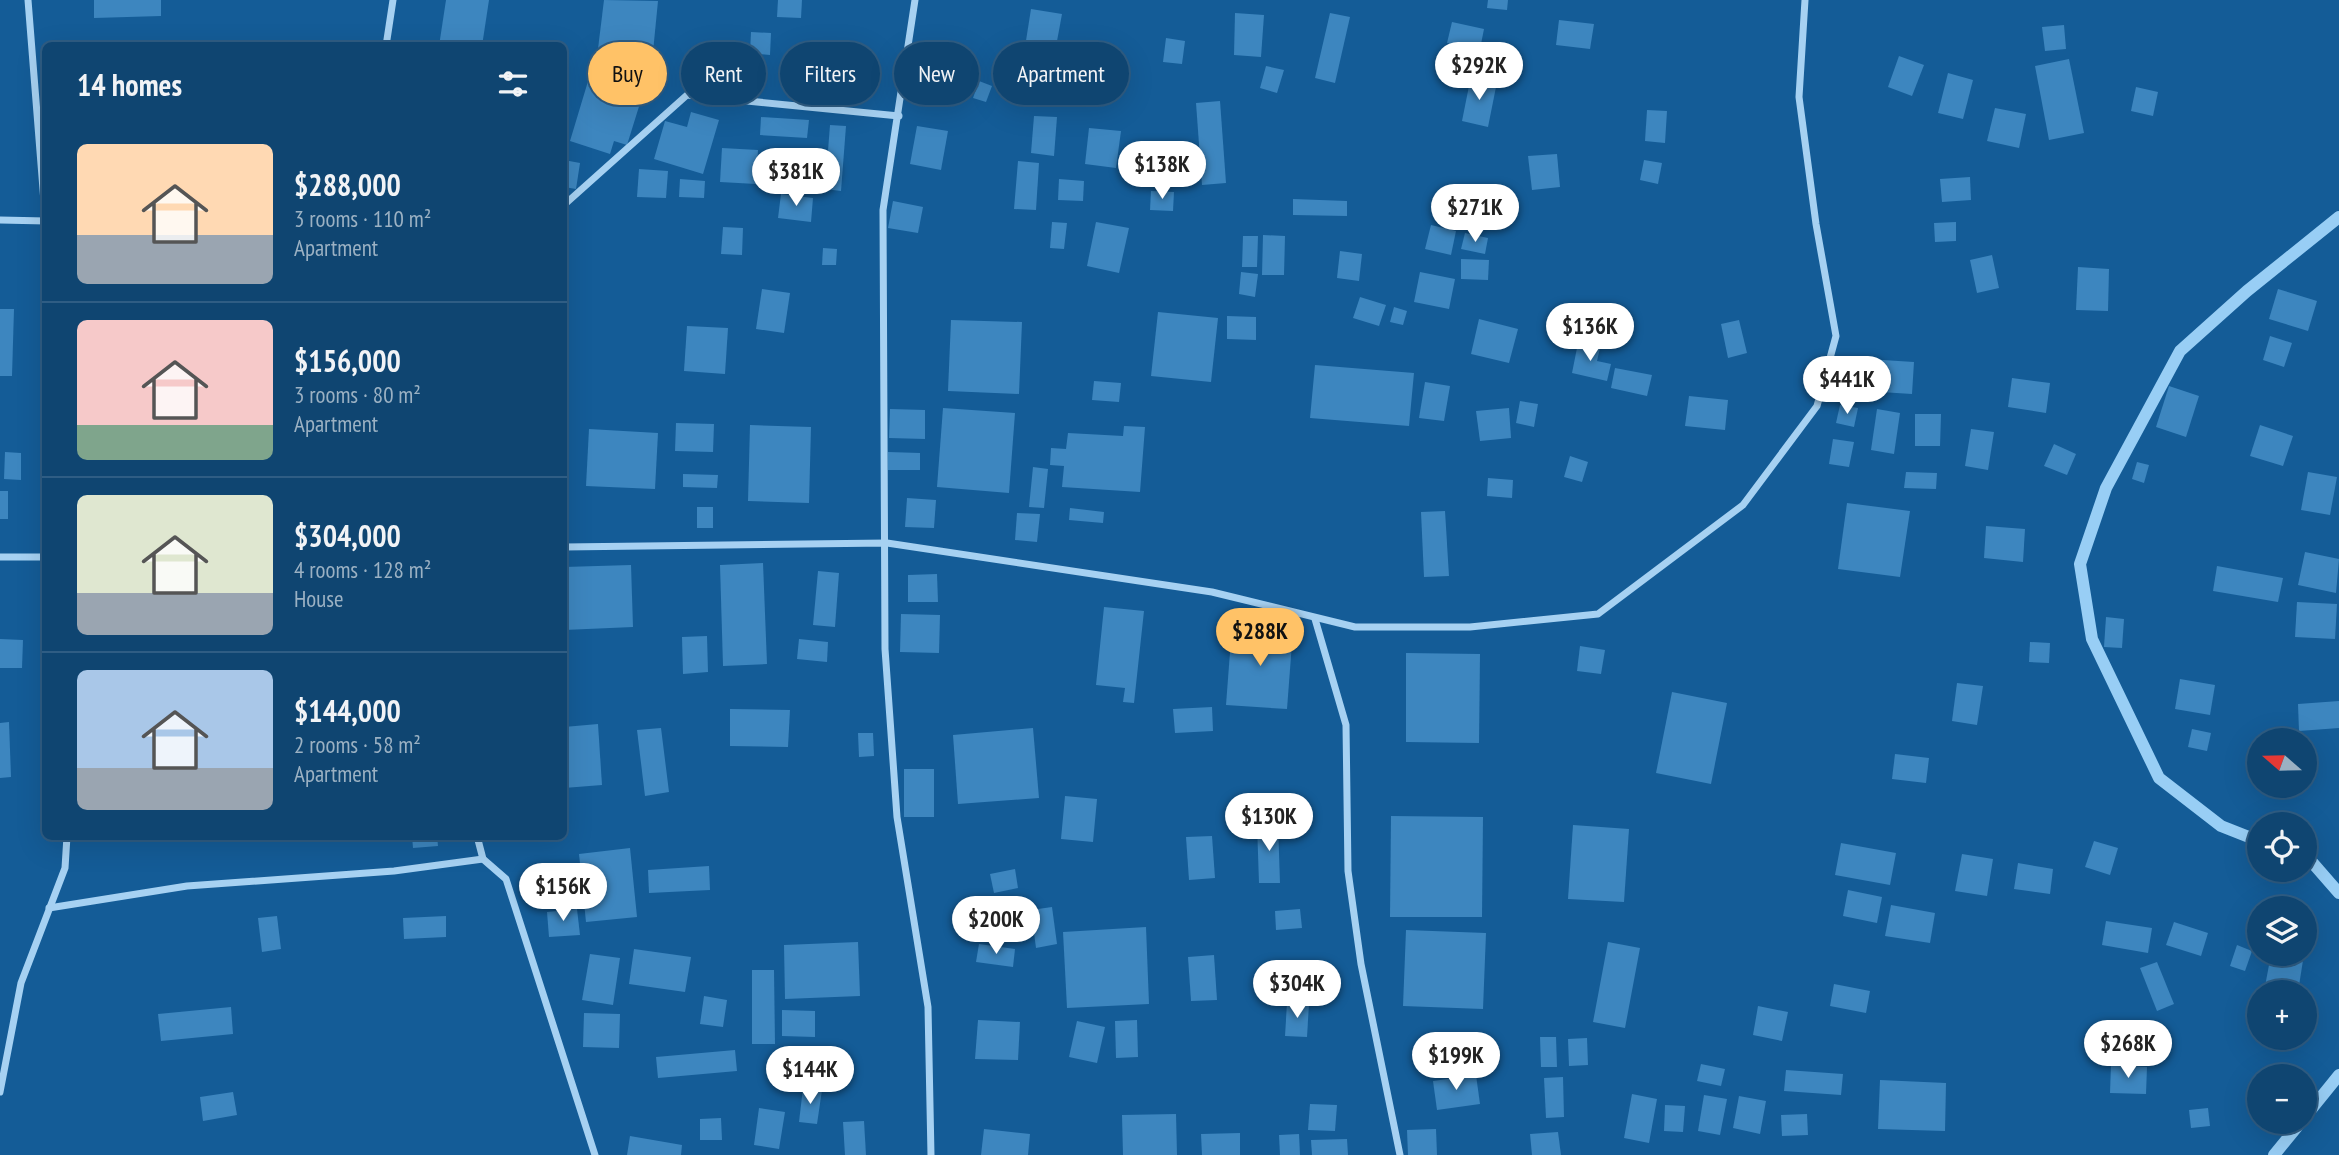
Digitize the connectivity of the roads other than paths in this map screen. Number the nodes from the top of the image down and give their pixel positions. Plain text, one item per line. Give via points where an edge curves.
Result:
1 (29, 0) edge
2 (393, 0) edge
3 (915, 0) edge
4 (1804, 0) edge
5 (388, 42) edge
6 (899, 116) junction
7 (42, 180) edge
8 (567, 202) edge
9 (0, 220) edge
10 (42, 221) edge
11 (887, 543) junction
12 (567, 547) edge
13 (0, 557) edge
14 (42, 557) edge
15 (1315, 619) junction
16 (67, 840) edge
17 (478, 840) edge
18 (483, 859) junction
19 (50, 908) junction
20 (0, 1092) edge
21 (595, 1155) edge
22 (931, 1155) edge
23 (1401, 1155) edge

1 - 7 street
2 - 5 street
3 - 6 street
4 - 15 street via 1799,97 1836,336 1817,406 1743,505 1598,614 1470,627 1355,626
6 - 8 street via 687,95
6 - 11 street via 883,210
9 - 10 street
11 - 12 street
11 - 15 street via 1212,592
11 - 22 street via 886,649 894,779 928,1007
13 - 14 street
15 - 23 street via 1346,725 1348,871 1361,964
16 - 19 street via 65,867
17 - 18 street
18 - 19 street via 394,871 187,886
18 - 21 street via 506,879
19 - 20 street via 21,983

